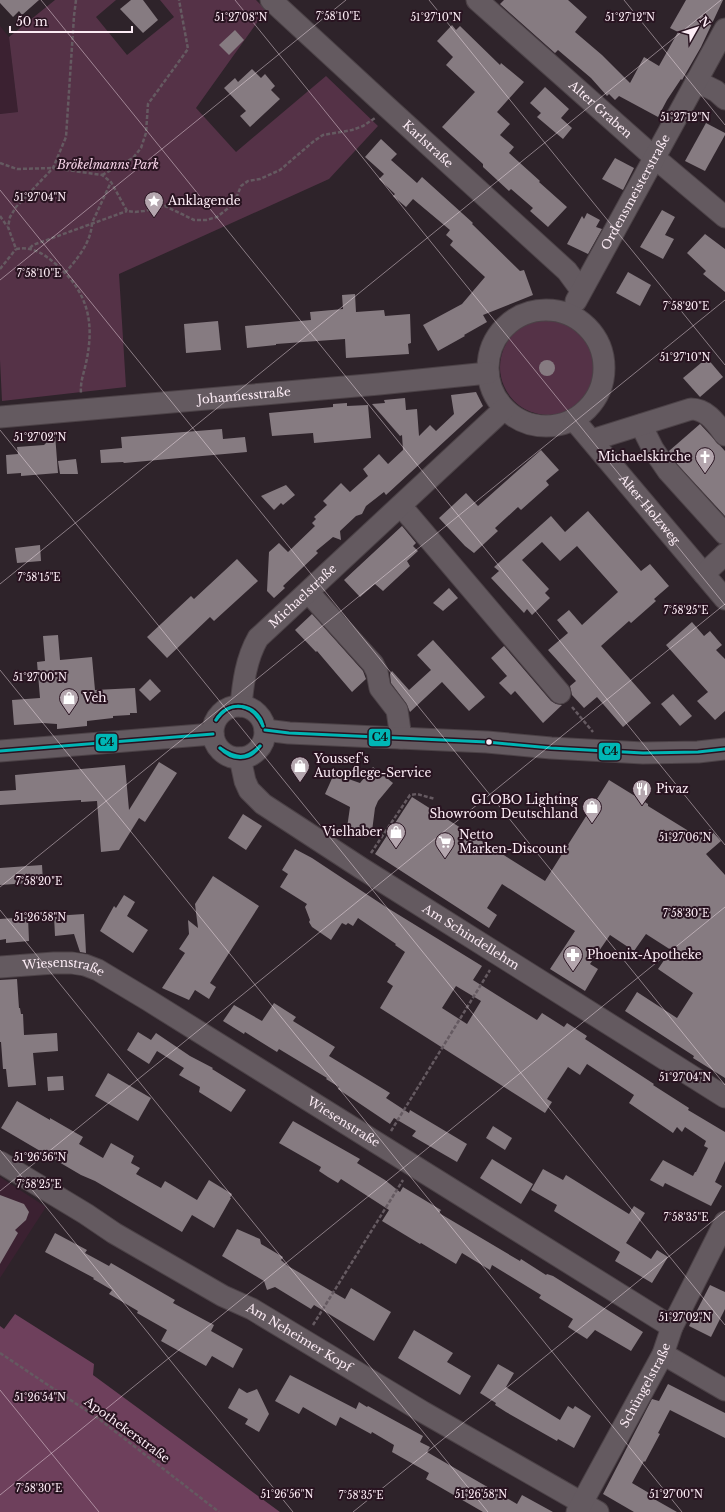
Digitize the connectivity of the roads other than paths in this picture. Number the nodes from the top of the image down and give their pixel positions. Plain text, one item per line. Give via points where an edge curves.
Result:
1 (477, 0) edge
2 (280, 3) edge
3 (725, 29) edge
4 (696, 81) junction
5 (725, 99) edge
6 (655, 158) junction
7 (725, 217) edge
8 (581, 290) junction
9 (570, 314) junction
10 (488, 373) junction
11 (504, 409) junction
12 (0, 417) edge
13 (574, 420) junction
14 (641, 425) junction
15 (725, 435) edge
16 (592, 440) junction
17 (401, 506) junction
18 (725, 534) edge
19 (725, 554) edge
20 (704, 574) junction
21 (308, 592) junction
22 (725, 599) edge
23 (560, 693) road end
24 (241, 706) junction
25 (265, 730) junction
26 (213, 734) junction
27 (401, 738) junction
28 (725, 749) edge
29 (0, 751) edge
30 (240, 758) junction
31 (0, 968) edge
32 (725, 1097) edge
33 (0, 1162) edge
34 (725, 1222) edge
35 (672, 1327) junction
36 (662, 1354) junction
37 (725, 1390) edge
38 (586, 1509) edge

1 - 6 street, Alter Graben
2 - 8 street, Karlstraße via 387,107 567,271
3 - 4 street, Ordensmeisterstraße
4 - 5 street via 716,91
4 - 6 street, Ordensmeisterstraße
6 - 7 street, Alter Graben
6 - 8 street, Ordensmeisterstraße
8 - 9 street, Ordensmeisterstraße
9 - 10 street via 542,310 519,316 505,327 495,340 488,361
9 - 13 street via 586,325 597,338 603,352 605,368 603,384 592,405
10 - 11 street via 495,396
10 - 12 street, Johannesstraße
11 - 13 street via 517,419 532,425 551,427
11 - 17 street, Michaelstraße
13 - 16 street, Alter Holzweg
14 - 15 street via 697,409 708,415
14 - 16 street
14 - 18 street via 668,471
16 - 20 street, Alter Holzweg
17 - 21 street, Michaelstraße
17 - 23 street
19 - 20 street
20 - 22 street, Alter Holzweg
21 - 24 street, Michaelstraße via 265,630 254,644 246,670
21 - 27 street via 373,664 380,688 397,710
24 - 25 street via 257,714
24 - 26 street via 227,709 221,714
25 - 27 street
25 - 30 street via 258,749 250,756
26 - 29 street
26 - 30 street via 215,742 225,754
27 - 28 street via 643,753
30 - 32 street, Am Schindellehm via 245,781 252,794 263,804
31 - 35 street, Wiesenstraße via 72,963 98,970
33 - 38 street, Am Neheimer Kopf via 114,1233 223,1296 252,1309
34 - 35 street, Schüngelstraße
35 - 36 street, Schüngelstraße
36 - 37 street
36 - 38 street, Schüngelstraße

